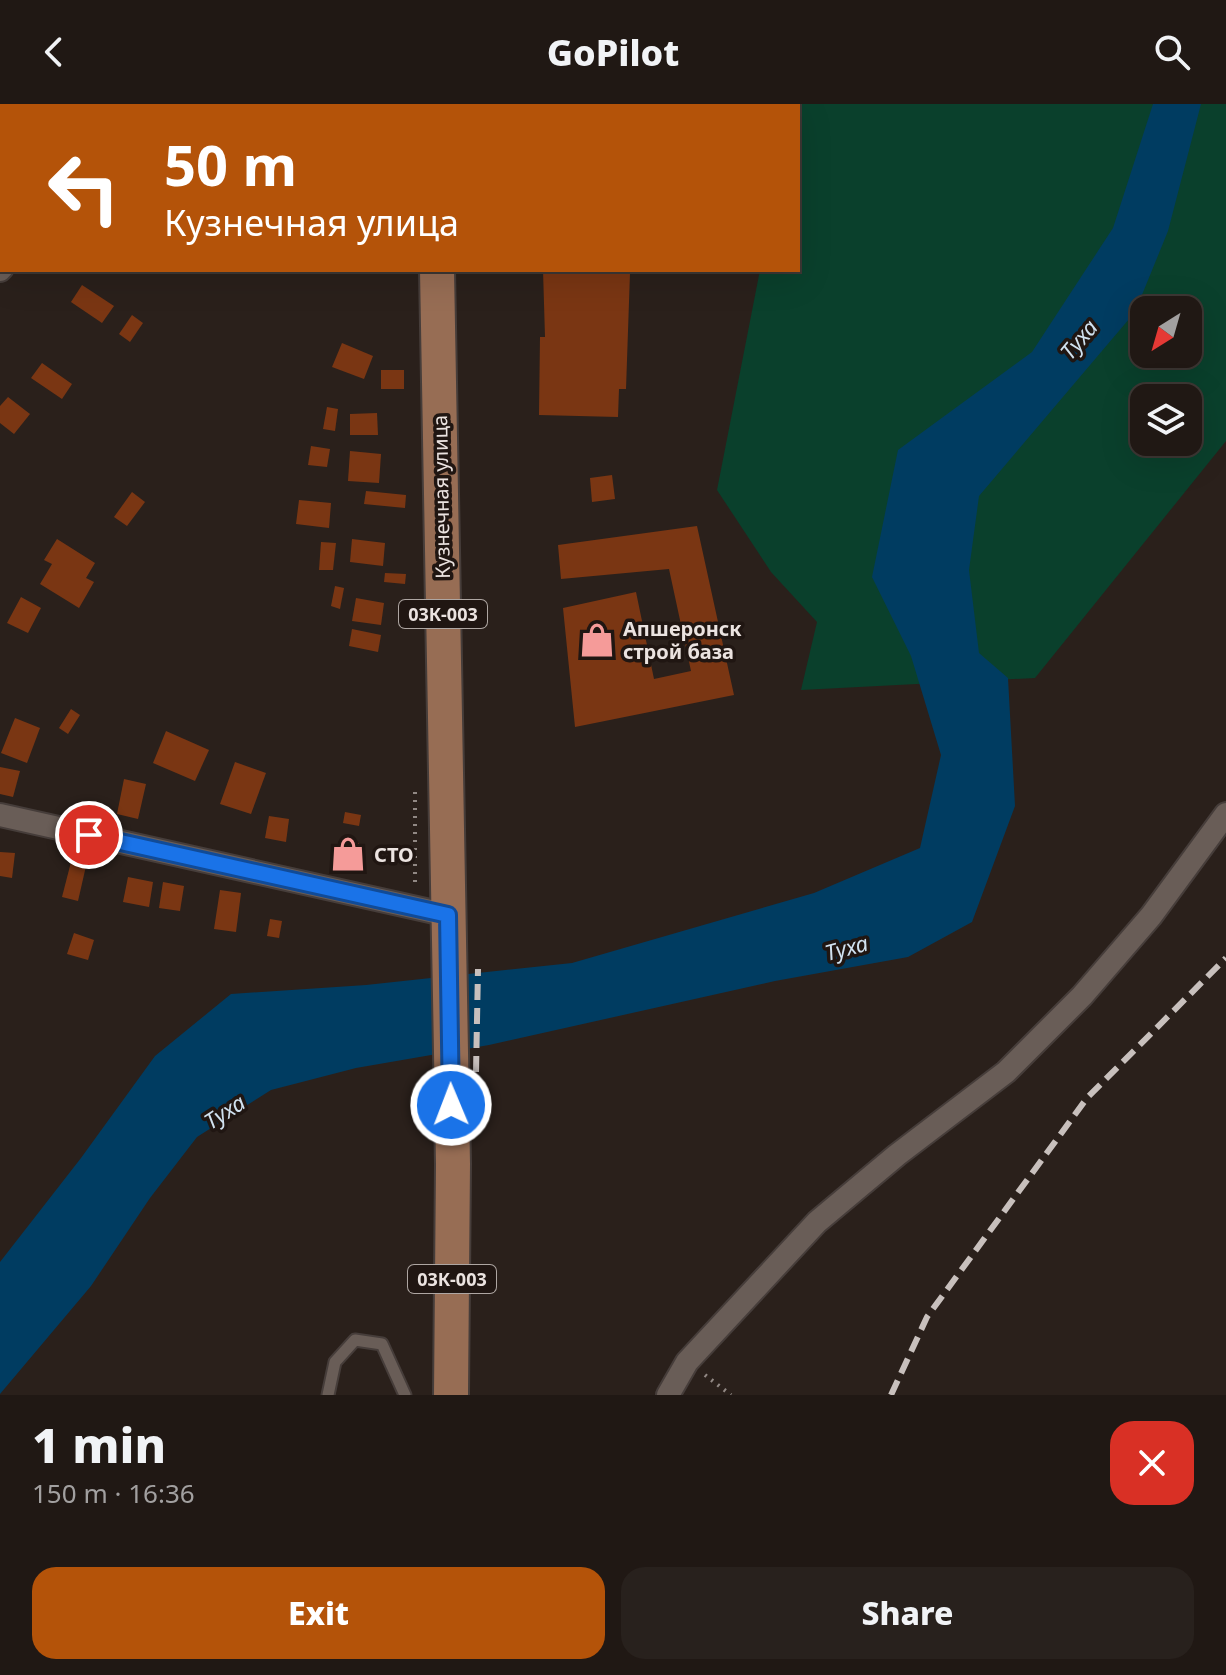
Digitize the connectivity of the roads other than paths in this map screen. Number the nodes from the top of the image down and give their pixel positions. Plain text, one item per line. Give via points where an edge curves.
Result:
1 (437, 272) edge
2 (1226, 814) edge
3 (0, 815) edge
4 (448, 915) junction
5 (328, 1395) edge
6 (405, 1395) edge
7 (451, 1395) edge
8 (668, 1395) edge

1 - 4 main road, Кузнечная улица / 03К-003
2 - 8 street via 1151,916 1082,996 1006,1072 817,1222 687,1362
3 - 4 street
4 - 7 main road, Кузнечная улица / 03К-003
5 - 6 lane via 335,1362 355,1340 382,1344

